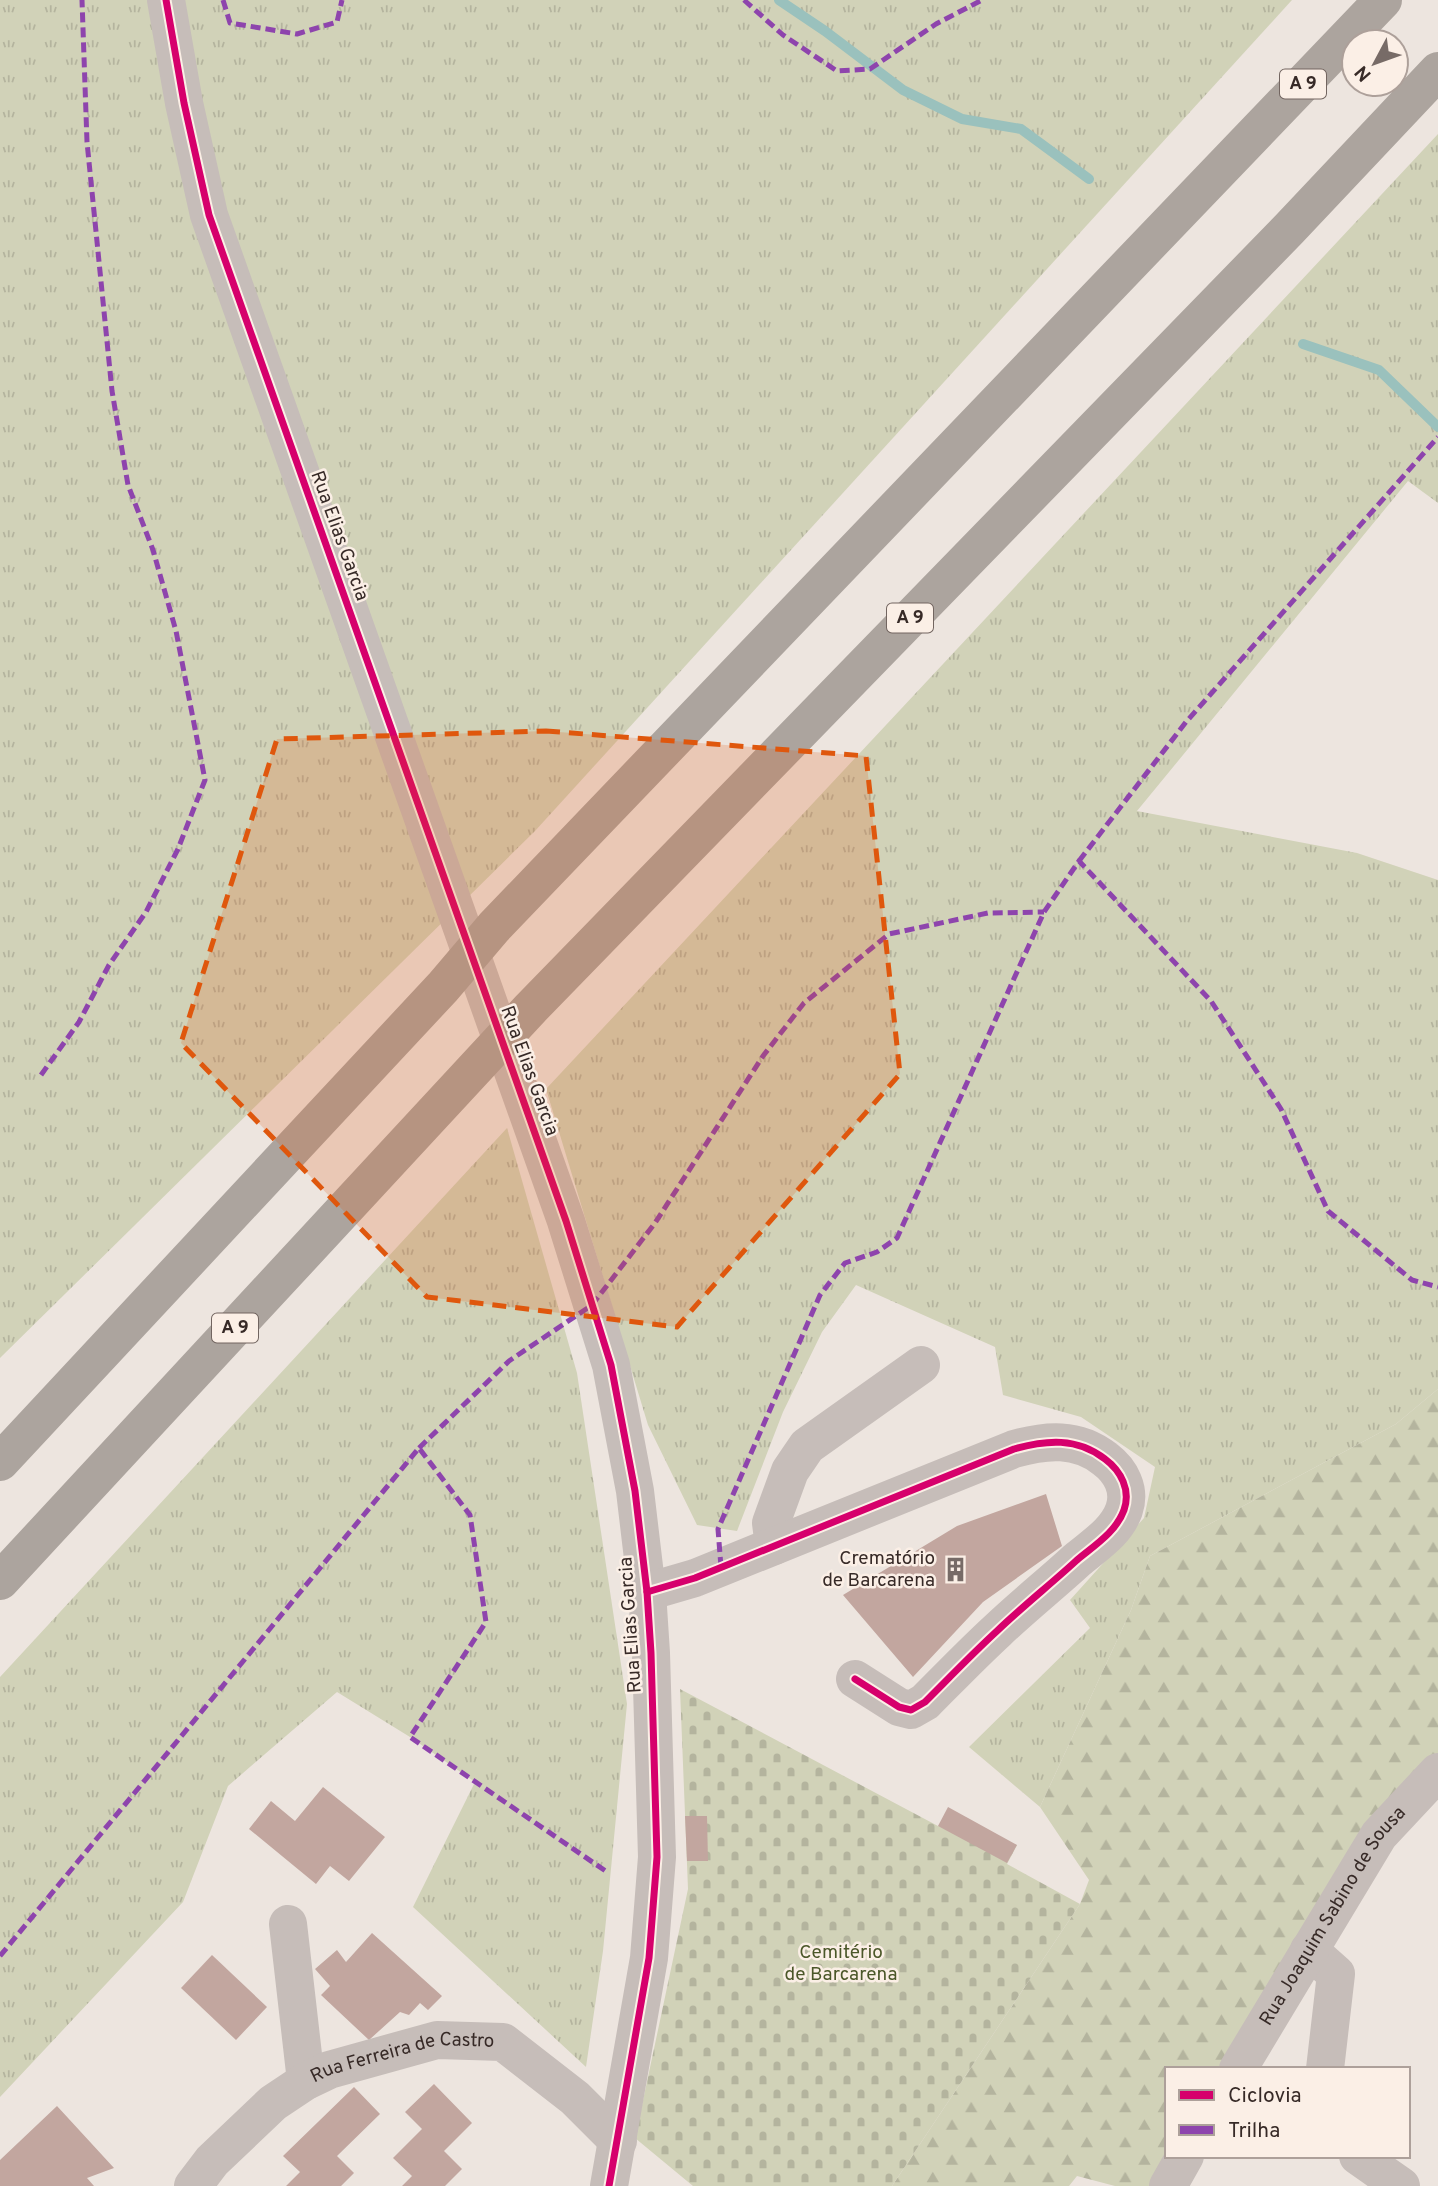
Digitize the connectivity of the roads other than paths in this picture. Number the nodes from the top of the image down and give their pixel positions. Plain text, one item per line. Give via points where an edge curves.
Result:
1 (166, 0) edge
2 (1383, 0) edge
3 (1438, 71) edge
4 (922, 1365) dead end
5 (0, 1462) edge
6 (774, 1546) junction
7 (0, 1581) edge
8 (647, 1592) junction
9 (855, 1679) dead end
10 (1438, 1772) edge
11 (288, 1924) dead end
12 (1309, 1950) junction
13 (1239, 2067) edge
14 (1325, 2067) edge
15 (306, 2081) junction
16 (618, 2141) junction
17 (1184, 2158) edge
18 (1361, 2158) edge
19 (193, 2186) edge
20 (609, 2186) edge
21 (1168, 2186) edge
22 (1401, 2186) edge

1 - 8 street, Rua Elias Garcia via 209,215 566,1221 611,1365 635,1491
2 - 5 highway, A 9 via 494,928
3 - 7 highway, A 9 via 531,1008
4 - 6 street via 807,1446 790,1471 771,1523
6 - 8 street
6 - 9 street via 1038,1442 1081,1445 1119,1473 1126,1487 1126,1504 1115,1528 997,1630 925,1702 911,1710 899,1707
8 - 16 street, Rua Elias Garcia via 657,1857 649,1958
10 - 12 street, Rua Joaquim Sabino de Sousa via 1379,1835
11 - 15 street
12 - 13 street, Rua Joaquim Sabino de Sousa
12 - 14 street via 1336,1973
15 - 16 street, Rua Ferreira de Castro via 329,2070 437,2040 503,2042 575,2098
15 - 19 street, Rua Ferreira de Castro via 273,2103 212,2161
16 - 20 street, Rua Elias Garcia
17 - 21 street
18 - 22 street

